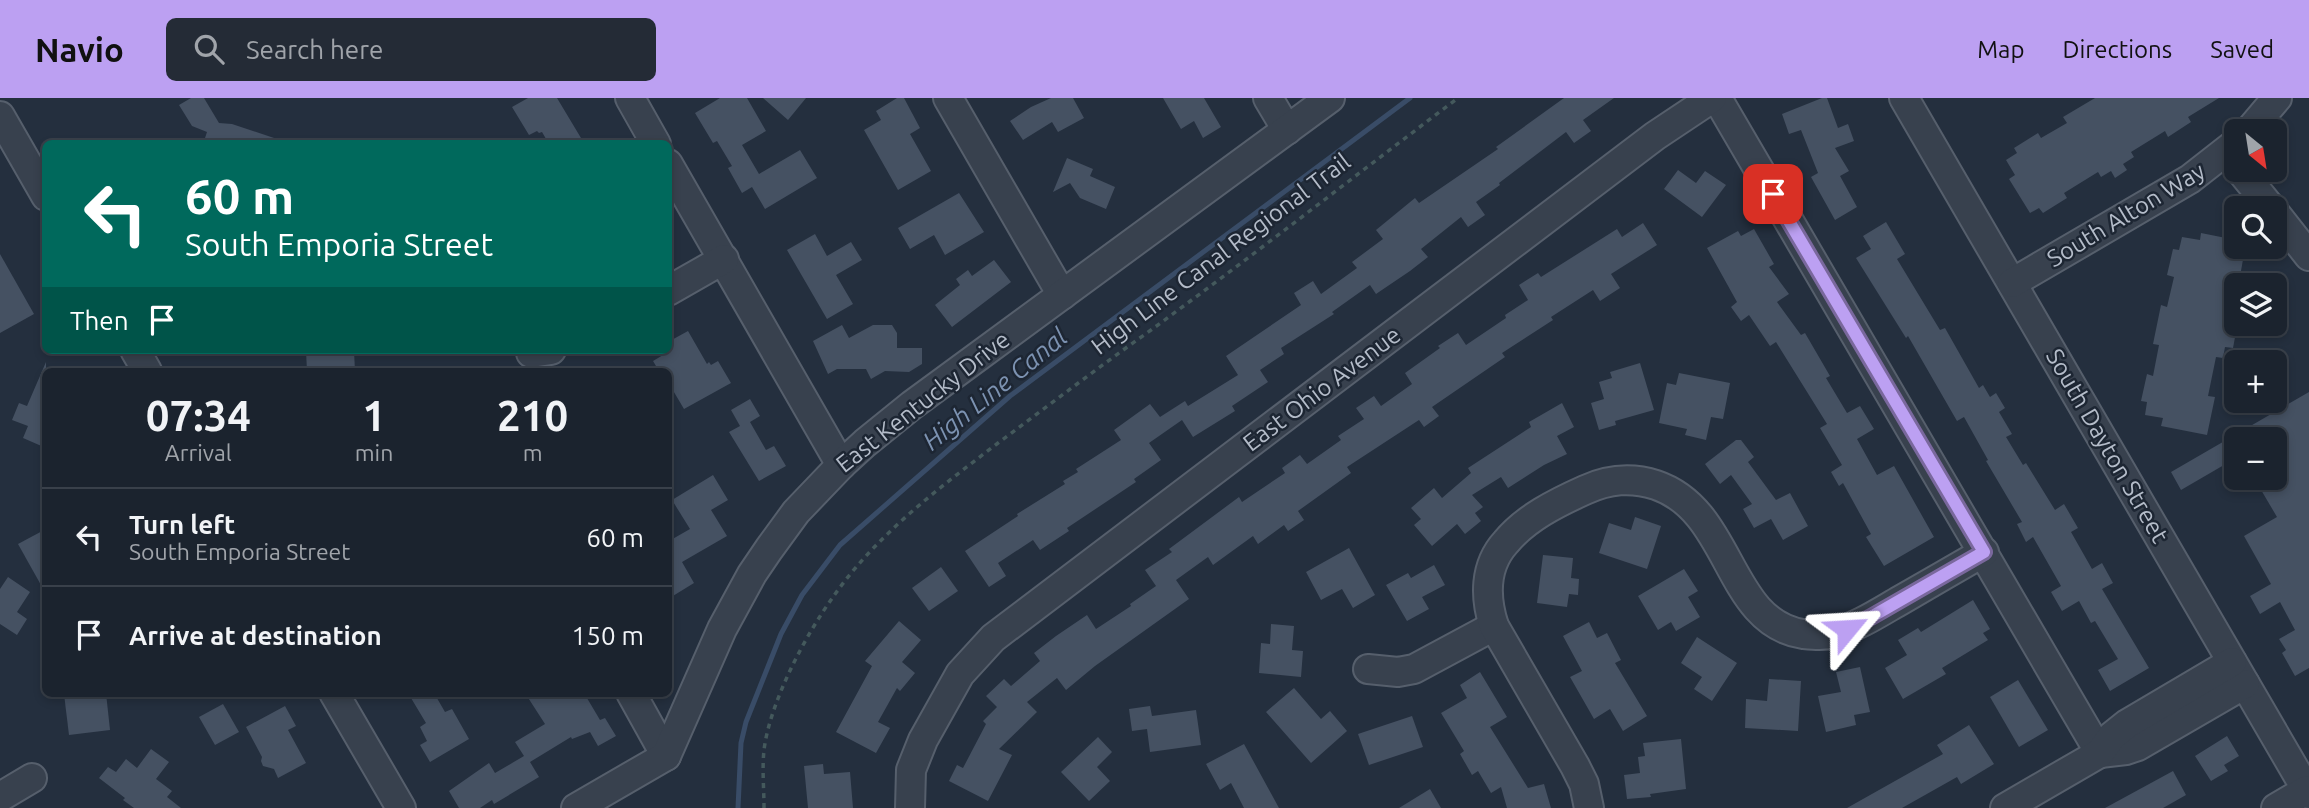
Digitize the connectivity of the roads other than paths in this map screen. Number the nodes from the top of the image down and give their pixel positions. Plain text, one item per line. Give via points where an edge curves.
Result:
1 (630, 98) edge
2 (948, 98) edge
3 (1268, 98) edge
4 (1330, 98) edge
5 (1714, 98) edge
6 (1904, 98) edge
7 (2277, 98) edge
8 (0, 116) edge
9 (2259, 119) edge
10 (1287, 130) junction
11 (654, 140) edge
12 (2224, 164) edge
13 (672, 171) edge
14 (42, 189) edge
15 (2287, 228) edge
16 (2309, 256) edge
17 (724, 259) junction
18 (2012, 283) junction
19 (672, 289) edge
20 (1062, 295) junction
21 (841, 465) junction
22 (1984, 552) junction
23 (1494, 626) junction
24 (1368, 669) dead end
25 (2239, 673) junction
26 (336, 697) edge
27 (633, 697) edge
28 (2100, 753) junction
29 (666, 756) junction
30 (32, 778) dead end
31 (2308, 792) edge
32 (0, 797) edge
33 (401, 808) edge
34 (576, 808) edge
35 (910, 808) edge
36 (1589, 808) edge
37 (2005, 808) edge
38 (2276, 808) edge

1 - 11 street
2 - 20 street
3 - 10 street
4 - 10 street, East Kentucky Drive
5 - 22 street
5 - 35 street, East Ohio Avenue via 1655,136 1012,623 972,659 946,695 913,763
6 - 18 street, South Dayton Street
7 - 9 street
8 - 14 street
10 - 20 street, East Kentucky Drive
12 - 18 street, South Alton Way
13 - 17 street
15 - 16 street
17 - 19 street
17 - 21 street
18 - 25 street, South Dayton Street
20 - 21 street, East Kentucky Drive via 896,417
21 - 29 street, East Kentucky Drive via 796,512 752,574 722,629
22 - 23 street via 1847,629 1818,636 1791,631 1757,609 1705,521 1690,506 1664,488 1620,480 1591,487 1561,502 1525,523 1507,540 1490,573 1487,598
22 - 28 street
23 - 24 street via 1415,669
23 - 36 street via 1573,760
25 - 28 street via 2127,724
25 - 31 street, South Dayton Street
26 - 33 street
27 - 29 street
28 - 37 street
29 - 34 street
30 - 32 street
31 - 38 street

